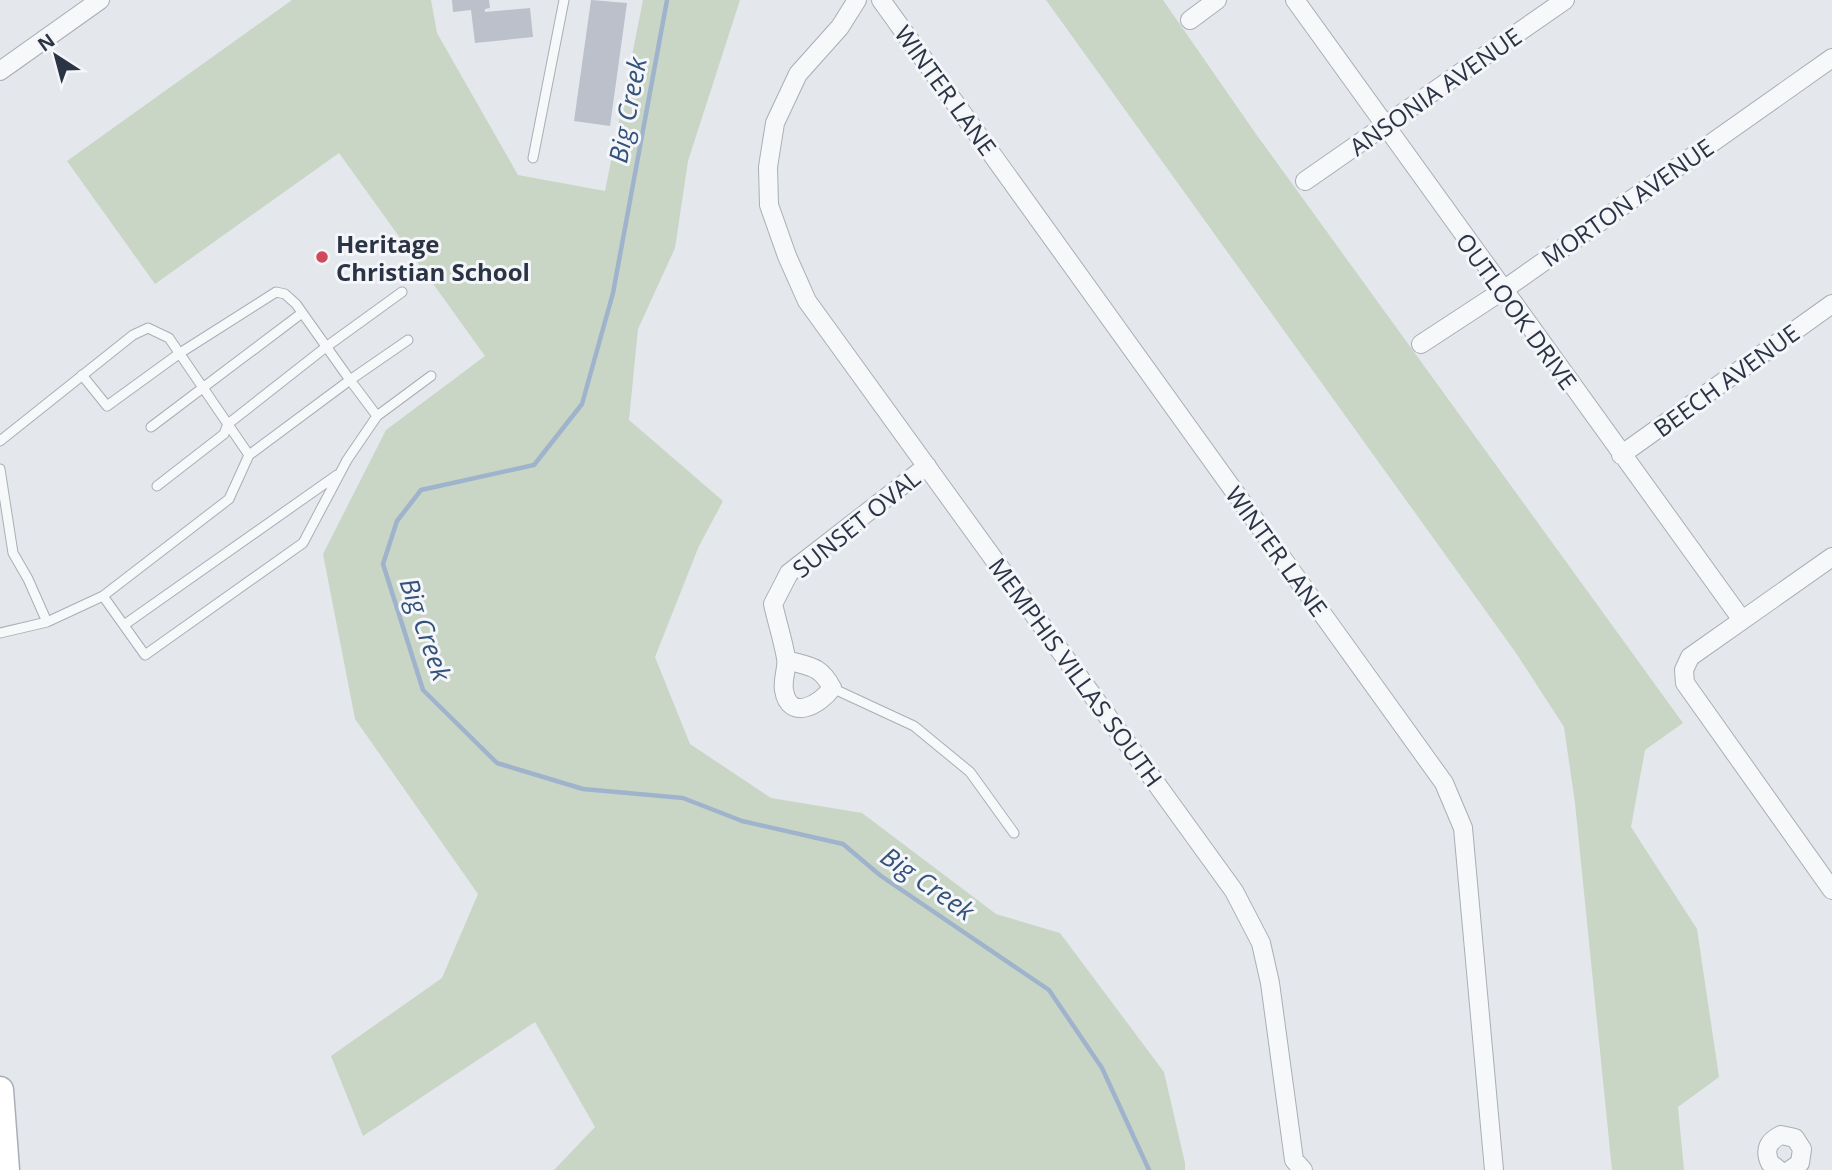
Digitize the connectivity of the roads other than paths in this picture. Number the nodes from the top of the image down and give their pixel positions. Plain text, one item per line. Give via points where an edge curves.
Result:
1 (100, 0) edge
2 (564, 0) edge
3 (857, 0) edge
4 (881, 0) edge
5 (1217, 0) edge
6 (1295, 0) edge
7 (1565, 0) edge
8 (1190, 20) dead end
9 (1832, 58) edge
10 (0, 71) edge
11 (1386, 126) junction
12 (533, 158) dead end
13 (1305, 181) dead end
14 (1502, 290) junction
15 (402, 292) dead end
16 (1832, 304) edge
17 (303, 313) junction
18 (408, 340) dead end
19 (1421, 344) dead end
20 (326, 347) junction
21 (180, 353) junction
22 (82, 375) junction
23 (431, 376) dead end
24 (350, 380) junction
25 (203, 387) junction
26 (377, 416) junction
27 (228, 424) junction
28 (151, 427) dead end
29 (0, 441) edge
30 (249, 455) junction
31 (1621, 455) junction
32 (927, 466) junction
33 (0, 469) edge
34 (339, 474) junction
35 (157, 486) dead end
36 (1832, 557) edge
37 (103, 596) junction
38 (1742, 620) junction
39 (47, 622) junction
40 (124, 625) junction
41 (0, 633) edge
42 (787, 660) junction
43 (832, 688) junction
44 (1014, 833) dead end
45 (1832, 890) edge
46 (0, 1090) edge
47 (0, 1096) edge
48 (6, 1170) edge
49 (1303, 1170) edge
50 (1494, 1170) edge

1 - 10 street
2 - 12 lane
3 - 32 street, MEMPHIS VILLAS SOUTH via 841,27 798,74 775,123 768,167 769,205 807,301
4 - 50 street, WINTER LANE via 1444,783 1463,828
5 - 8 street
6 - 11 street, OUTLOOK DRIVE
7 - 11 street, ANSONIA AVENUE
9 - 14 street, MORTON AVENUE
11 - 13 street, ANSONIA AVENUE
11 - 14 street, OUTLOOK DRIVE
14 - 19 street, MORTON AVENUE
14 - 31 street, OUTLOOK DRIVE
15 - 20 lane
16 - 31 street, BEECH AVENUE
17 - 20 lane
17 - 21 lane via 285,294 276,292
17 - 25 lane
18 - 24 lane
20 - 24 lane
20 - 27 lane
21 - 22 lane via 169,338 148,328
21 - 22 lane via 107,406
21 - 25 lane
22 - 29 lane
23 - 26 lane
24 - 26 lane
24 - 30 lane
25 - 27 lane
25 - 28 lane
26 - 34 lane
27 - 30 lane
27 - 35 lane via 224,434
30 - 37 lane via 229,499
31 - 38 street, OUTLOOK DRIVE
32 - 42 street, SUNSET OVAL via 789,573 773,604
32 - 49 street, MEMPHIS VILLAS SOUTH via 1234,891 1261,943 1294,1160
33 - 39 lane via 13,553
34 - 40 lane
34 - 40 lane via 303,542 145,655
36 - 38 street
37 - 39 lane
37 - 40 lane
38 - 45 street via 1690,657 1685,683
39 - 41 lane
42 - 43 street via 815,667
42 - 43 street, SUNSET OVAL via 784,692 796,708 817,704
43 - 44 lane via 914,726 970,772
46 - 47 main road
47 - 48 main road

